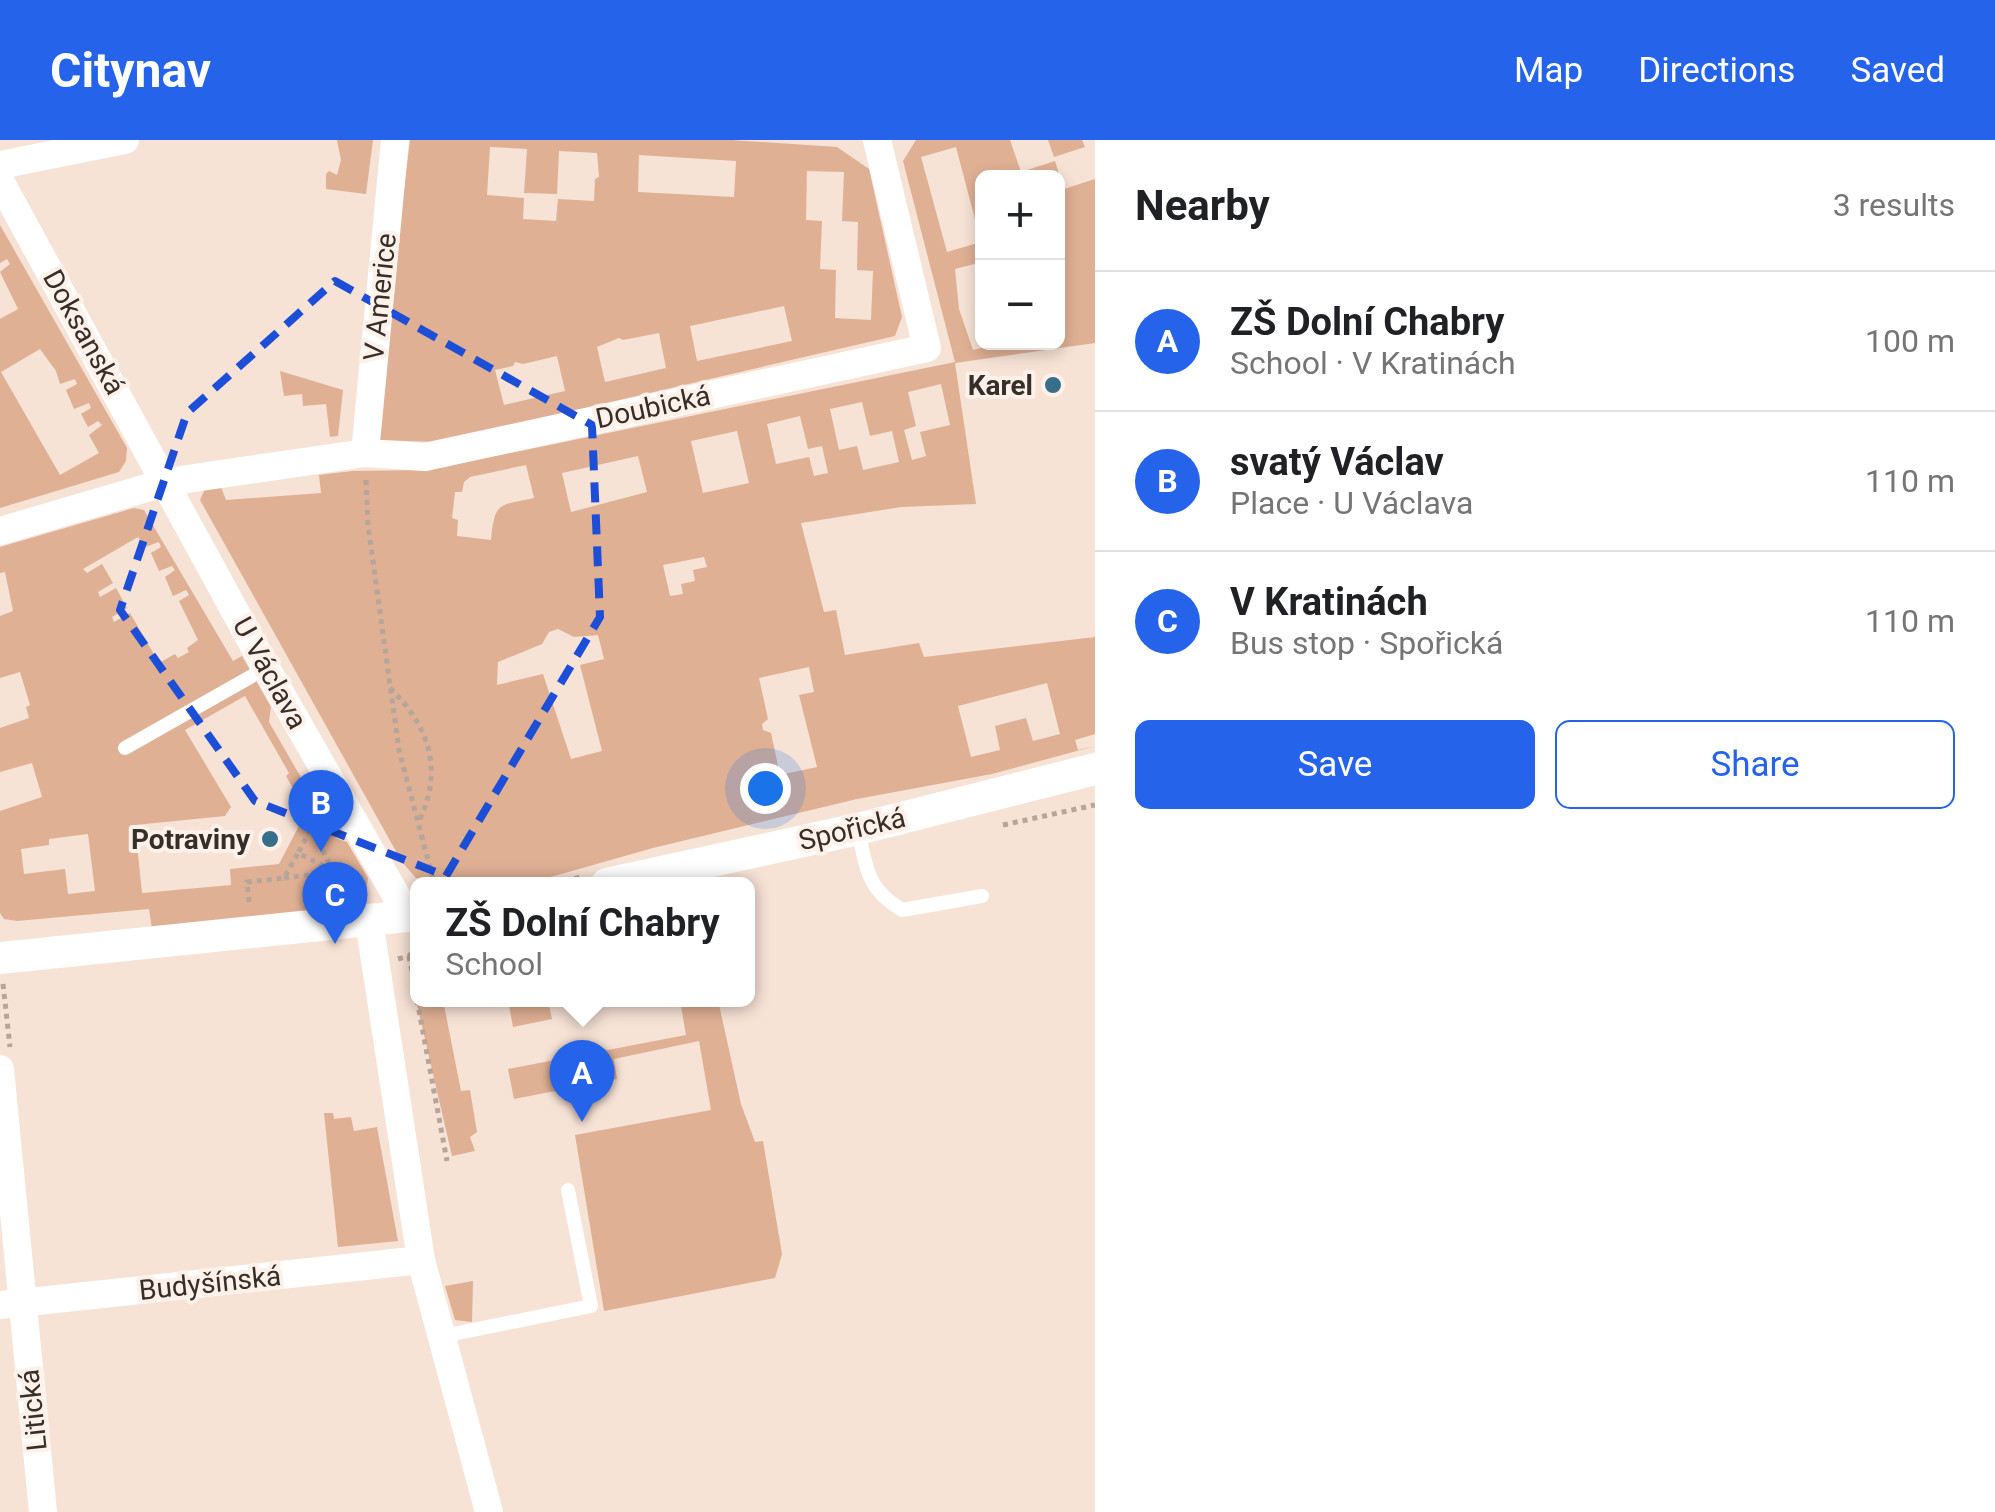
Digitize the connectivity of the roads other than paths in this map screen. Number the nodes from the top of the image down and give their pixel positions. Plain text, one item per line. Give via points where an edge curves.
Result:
1 (125, 140) edge
2 (396, 140) edge
3 (877, 140) edge
4 (0, 165) edge
5 (0, 182) edge
6 (365, 454) junction
7 (167, 482) junction
8 (0, 532) edge
9 (266, 668) junction
10 (125, 748) dead end
11 (1095, 769) edge
12 (858, 829) junction
13 (639, 877) edge
14 (982, 896) dead end
15 (395, 918) edge
16 (0, 958) edge
17 (6, 1065) edge
18 (568, 1190) dead end
19 (421, 1260) junction
20 (11, 1304) edge
21 (443, 1336) junction
22 (43, 1512) edge
23 (489, 1512) edge

1 - 4 street
2 - 6 street, V Americe
3 - 6 street, Doubická via 927,348 425,457
5 - 7 street, Doksanská
6 - 7 street, Doubická
7 - 8 street, Doubická
7 - 9 street, U Václava
9 - 10 lane
9 - 15 street, U Václava via 397,897
11 - 12 street, Spořická
12 - 13 street, Spořická
12 - 14 lane via 870,883 902,910
15 - 16 street
15 - 19 street, U Václava
17 - 20 street, Litická
18 - 21 lane via 591,1306
19 - 20 street, Budyšínská
19 - 21 street, U Václava
20 - 22 street, Litická
21 - 23 street, U Václava

